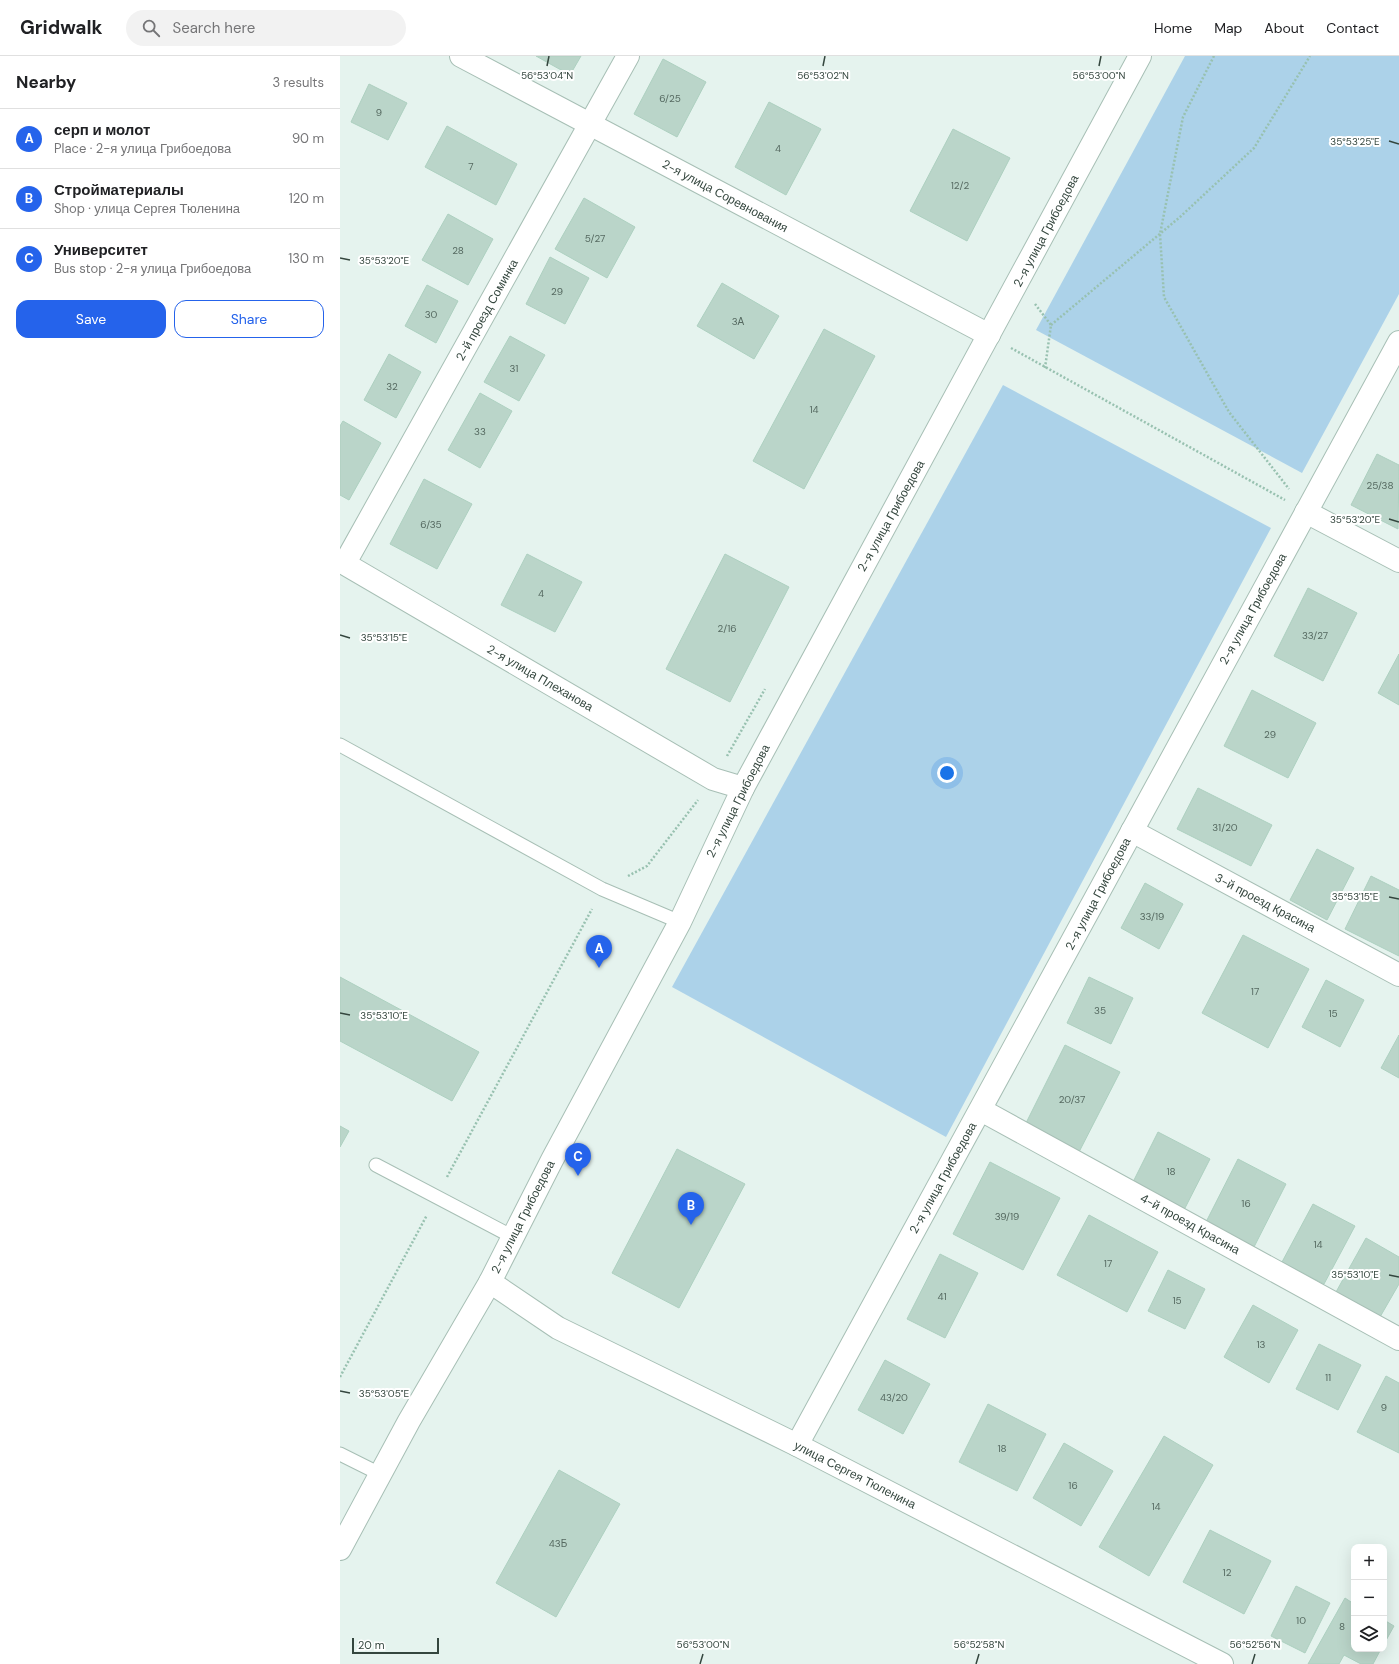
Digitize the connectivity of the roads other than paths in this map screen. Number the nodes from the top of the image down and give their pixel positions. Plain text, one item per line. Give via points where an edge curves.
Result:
1 (461, 56) edge
2 (628, 56) edge
3 (1140, 56) edge
4 (590, 124) junction
5 (989, 335) junction
6 (1399, 342) edge
7 (1306, 512) junction
8 (1399, 561) edge
9 (343, 562) edge
10 (340, 745) edge
11 (743, 788) junction
12 (1132, 831) junction
13 (680, 922) junction
14 (1399, 975) edge
15 (981, 1110) junction
16 (376, 1165) dead end
17 (513, 1237) junction
18 (490, 1282) junction
19 (1399, 1339) edge
20 (797, 1445) junction
21 (340, 1454) edge
22 (380, 1474) junction
23 (340, 1549) edge
24 (1222, 1664) edge

1 - 4 street, 2-я улица Соревнования
2 - 4 street, 2-й проезд Соминка
3 - 5 street, 2-я улица Грибоедова
4 - 5 street, 2-я улица Соревнования
4 - 9 street, 2-й проезд Соминка
5 - 11 street, 2-я улица Грибоедова
6 - 7 street, 2-я улица Грибоедова
7 - 8 street
7 - 12 street, 2-я улица Грибоедова
9 - 11 street, 2-я улица Плеханова via 713,780
10 - 13 lane via 602,889
11 - 13 street, 2-я улица Грибоедова
12 - 14 street, 3-й проезд Красина
12 - 15 street, 2-я улица Грибоедова
13 - 17 street, 2-я улица Грибоедова
15 - 19 street, 4-й проезд Красина
15 - 20 street, 2-я улица Грибоедова
16 - 17 lane
17 - 18 street, 2-я улица Грибоедова
18 - 20 street, улица Сергея Тюленина via 558,1328
18 - 22 street, 2-я улица Грибоедова
20 - 24 street, улица Сергея Тюленина
21 - 22 lane
22 - 23 street, 2-я улица Грибоедова

